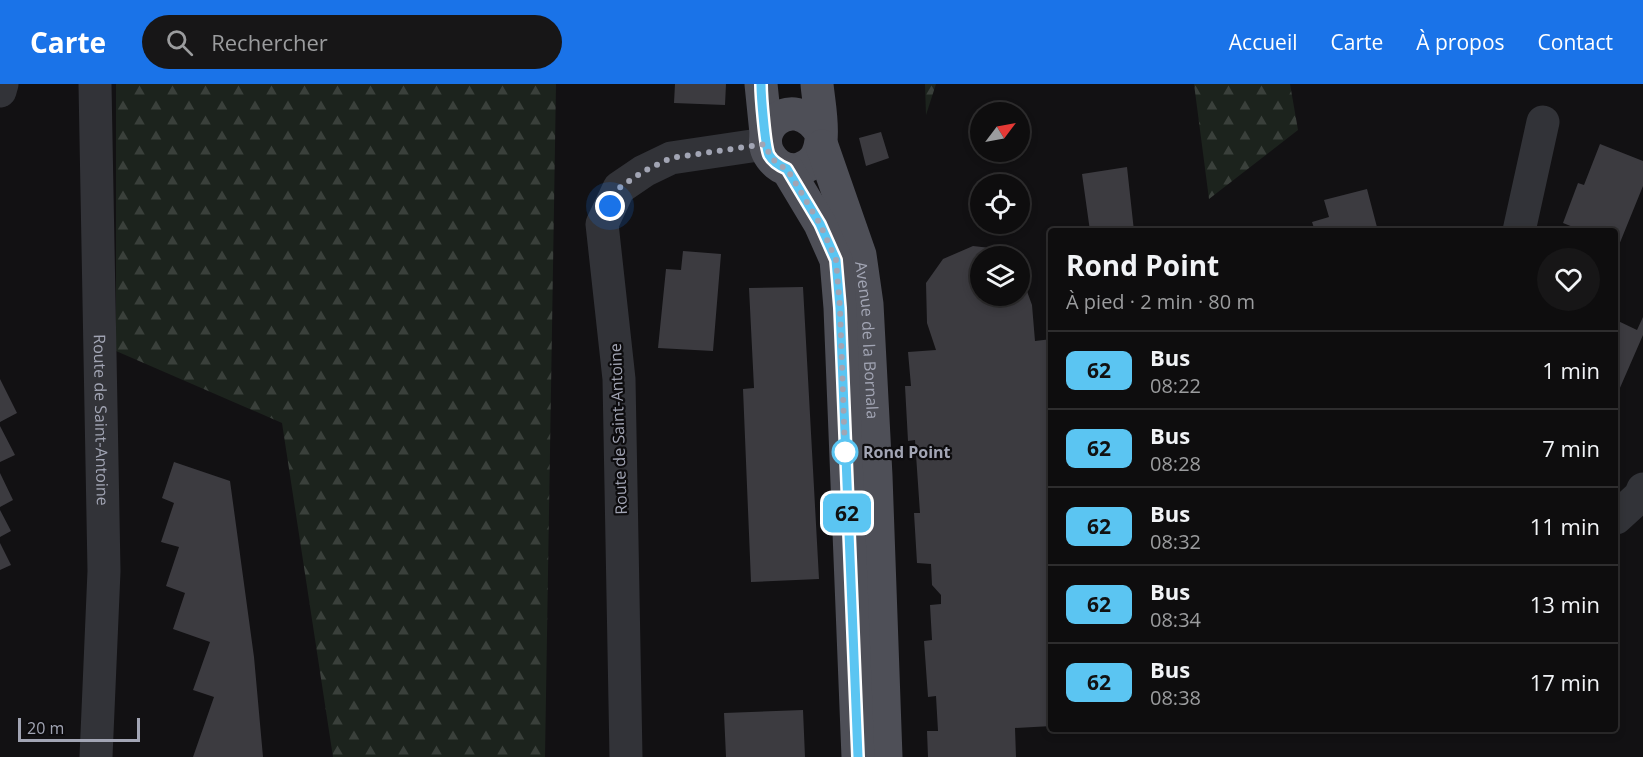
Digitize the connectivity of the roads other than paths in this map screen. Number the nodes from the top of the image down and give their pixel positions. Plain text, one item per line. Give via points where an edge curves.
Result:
1 (2, 84) edge
2 (95, 84) edge
3 (761, 84) edge
4 (817, 84) edge
5 (0, 90) edge
6 (1543, 122) dead end
7 (766, 139) junction
8 (821, 139) junction
9 (787, 169) junction
10 (1521, 228) edge
11 (1643, 489) edge
12 (1618, 516) edge
13 (96, 757) edge
14 (626, 757) edge
15 (858, 757) edge
16 (886, 757) edge

1 - 5 street
2 - 13 street, Route de Saint-Antoine via 104,571
3 - 7 main road
4 - 8 main road
6 - 10 street
7 - 8 main road via 771,124 790,114 803,115 814,122
7 - 9 main road via 770,157
7 - 14 street, Route de Saint-Antoine via 671,158 644,171 619,188 602,224 619,379
8 - 9 main road via 817,158 806,167
8 - 16 main road, Avenue de la Bornala via 860,255 867,304
9 - 15 main road, Avenue de la Bornala via 836,260
11 - 12 street

